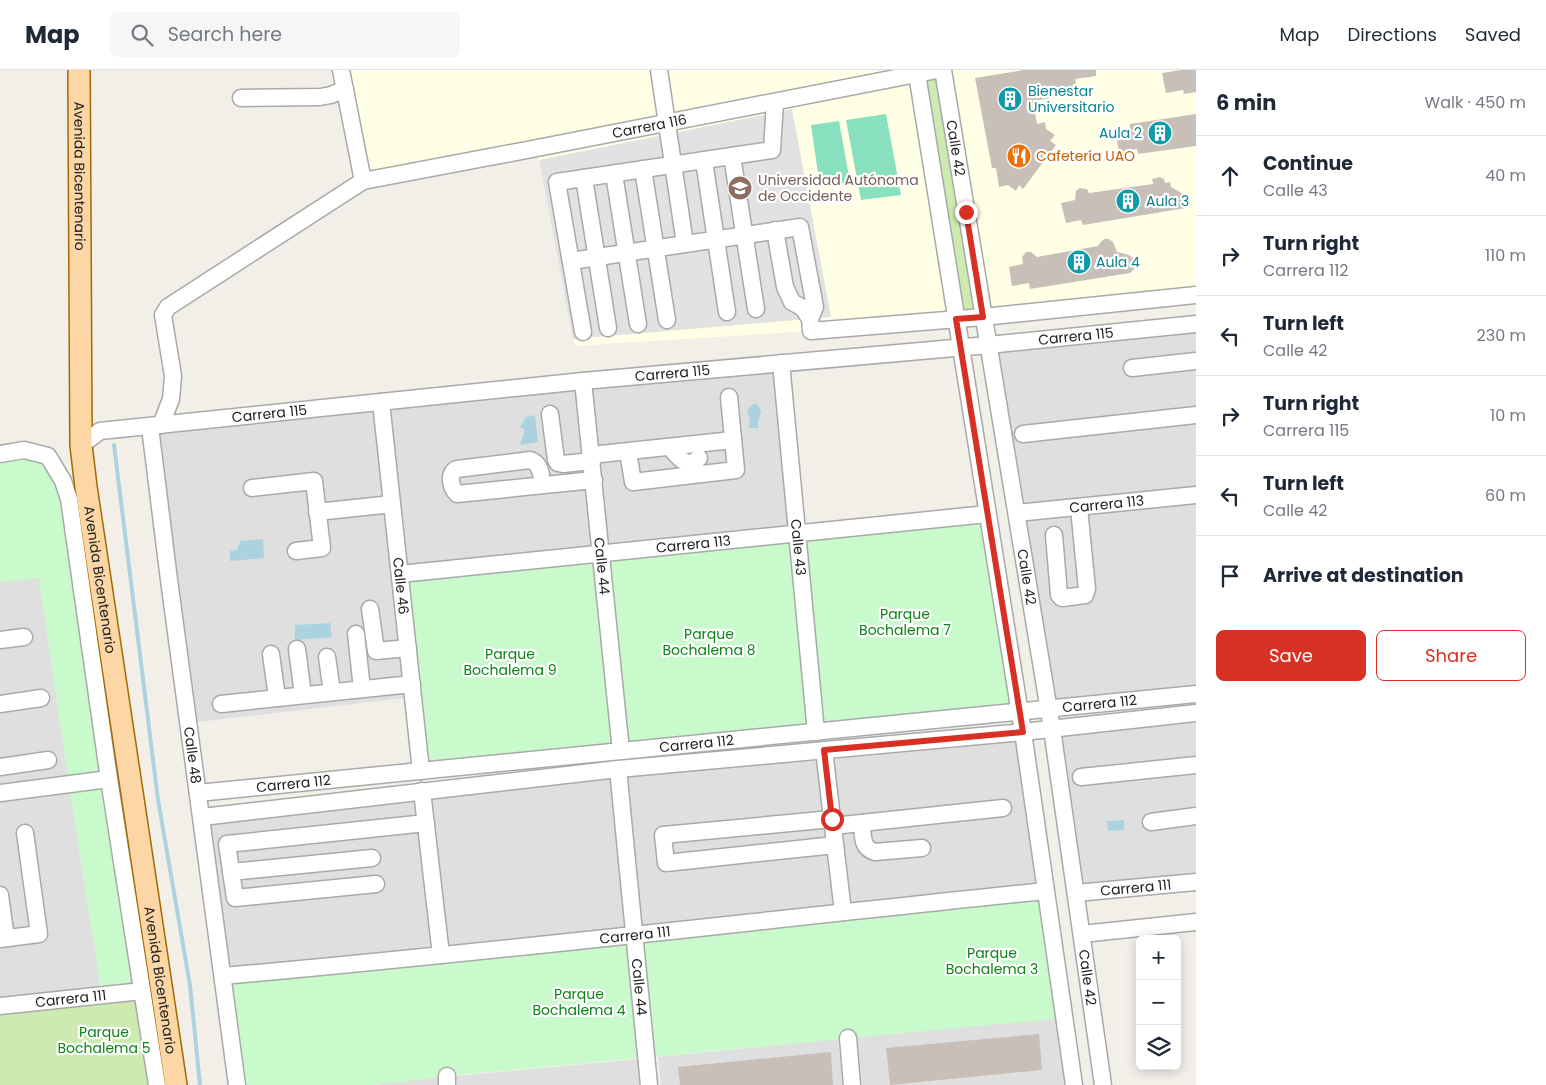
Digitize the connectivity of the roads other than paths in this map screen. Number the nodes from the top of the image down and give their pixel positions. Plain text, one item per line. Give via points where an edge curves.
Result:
1 (79, 70) edge
2 (341, 70) edge
3 (659, 70) edge
4 (936, 70) edge
5 (943, 70) edge
6 (917, 74) junction
7 (345, 89) junction
8 (241, 98) dead end
9 (775, 102) junction
10 (667, 123) junction
11 (732, 156) junction
12 (704, 160) junction
13 (674, 165) junction
14 (643, 170) junction
15 (614, 174) junction
16 (584, 178) junction
17 (363, 181) junction
18 (775, 230) junction
19 (744, 235) junction
20 (716, 239) junction
21 (685, 244) junction
22 (655, 248) junction
23 (626, 253) junction
24 (597, 257) junction
25 (571, 261) junction
26 (1196, 295) edge
27 (756, 309) dead end
28 (727, 312) dead end
29 (983, 317) junction
30 (956, 319) junction
31 (667, 320) dead end
32 (638, 324) dead end
33 (1196, 324) edge
34 (811, 325) junction
35 (608, 328) dead end
36 (583, 332) dead end
37 (988, 345) junction
38 (961, 347) junction
39 (1196, 362) edge
40 (781, 363) junction
41 (1132, 368) dead end
42 (584, 381) junction
43 (729, 397) dead end
44 (382, 402) junction
45 (550, 414) dead end
46 (1196, 415) edge
47 (155, 426) junction
48 (1023, 434) dead end
49 (733, 440) junction
50 (81, 445) junction
51 (670, 447) junction
52 (628, 452) junction
53 (0, 454) edge
54 (591, 458) junction
55 (699, 458) dead end
56 (541, 474) dead end
57 (594, 480) junction
58 (252, 488) dead end
59 (1196, 495) edge
60 (392, 504) junction
61 (1079, 508) junction
62 (317, 512) junction
63 (1017, 513) junction
64 (987, 514) junction
65 (797, 533) junction
66 (1054, 535) dead end
67 (296, 551) dead end
68 (601, 553) junction
69 (400, 574) junction
70 (370, 609) dead end
71 (356, 634) dead end
72 (24, 637) dead end
73 (0, 640) edge
74 (408, 648) junction
75 (297, 649) dead end
76 (271, 654) dead end
77 (327, 657) dead end
78 (412, 684) junction
79 (362, 689) junction
80 (332, 692) junction
81 (1196, 694) edge
82 (303, 695) junction
83 (40, 698) dead end
84 (277, 698) junction
85 (0, 704) edge
86 (221, 704) dead end
87 (1049, 709) junction
88 (1019, 712) junction
89 (1196, 713) edge
90 (1052, 729) junction
91 (816, 732) junction
92 (1023, 732) junction
93 (824, 750) junction
94 (621, 751) junction
95 (48, 760) dead end
96 (1196, 765) edge
97 (0, 767) edge
98 (618, 769) junction
99 (421, 771) junction
100 (1081, 778) dead end
101 (109, 779) junction
102 (422, 791) junction
103 (0, 793) edge
104 (198, 793) junction
105 (1003, 808) dead end
106 (1196, 816) edge
107 (202, 817) junction
108 (1150, 822) dead end
109 (426, 823) junction
110 (833, 823) junction
111 (862, 823) junction
112 (769, 825) junction
113 (25, 833) dead end
114 (835, 845) junction
115 (922, 848) dead end
116 (772, 851) junction
117 (372, 858) dead end
118 (231, 872) junction
119 (1196, 882) edge
120 (376, 884) dead end
121 (1045, 892) junction
122 (1076, 893) junction
123 (0, 894) edge
124 (843, 912) junction
125 (1196, 922) edge
126 (635, 934) junction
127 (1082, 934) junction
128 (3, 938) edge
129 (441, 955) junction
130 (223, 976) junction
131 (142, 991) junction
132 (0, 1006) edge
133 (848, 1038) dead end
134 (157, 1085) edge
135 (176, 1085) edge
136 (237, 1085) edge
137 (649, 1085) edge
138 (852, 1085) edge
139 (1074, 1085) edge
140 (1103, 1085) edge

1 - 50 main road, Avenida Bicentenario
2 - 7 street
3 - 10 street
4 - 6 street, Carrera 116
5 - 29 street, Calle 42
6 - 9 street, Carrera 116
6 - 30 street, Calle 42
7 - 8 street via 320,97
7 - 17 street
9 - 10 street, Carrera 116
9 - 11 street via 772,150
10 - 13 street
10 - 17 street, Carrera 116
11 - 12 street
11 - 19 street
12 - 13 street
12 - 20 street
13 - 14 street
13 - 21 street
14 - 15 street
14 - 22 street
15 - 16 street
15 - 23 street
16 - 24 street
16 - 25 street via 557,182
17 - 47 street via 168,307 163,315 173,376 171,399
18 - 19 street
18 - 34 street via 785,287 792,302 803,308
18 - 34 street via 800,227 815,307
19 - 20 street
19 - 27 street
20 - 21 street
20 - 28 street
21 - 22 street
22 - 23 street
22 - 31 street
23 - 24 street
23 - 32 street
24 - 25 street
24 - 35 street
25 - 36 street
26 - 29 street, Carrera 115
29 - 30 street, Carrera 115
29 - 37 street, Calle 42
30 - 34 street, Carrera 115
30 - 38 street, Calle 42
33 - 37 street, Carrera 115
37 - 38 street, Carrera 115
37 - 63 street, Calle 42
38 - 40 street, Carrera 115
38 - 64 street, Calle 42
39 - 41 street
40 - 42 street, Carrera 115
40 - 65 street, Calle 43
42 - 44 street, Carrera 115
42 - 54 street, Calle 44
43 - 49 street
44 - 47 street, Carrera 115
44 - 60 street, Calle 46
45 - 54 street via 558,463
46 - 48 street
47 - 50 street, Carrera 115 via 100,431
47 - 104 street, Calle 48
49 - 51 street
49 - 52 street via 736,470 633,482
50 - 135 main road, Avenida Bicentenario
51 - 52 street
51 - 55 street via 685,462 691,463
52 - 54 street
53 - 101 street via 24,450 48,456 63,481
54 - 57 street, Calle 44
56 - 57 street via 539,466 530,460 457,469 451,474 453,489 458,494
57 - 68 street, Calle 44
58 - 62 street via 314,481
59 - 61 street, Carrera 113
60 - 62 street
60 - 69 street, Calle 46
61 - 63 street, Carrera 113
61 - 66 street via 1085,595 1062,598 1059,595
62 - 67 street via 322,548
63 - 87 street, Calle 42
64 - 65 street, Carrera 113
64 - 88 street, Calle 42
65 - 68 street, Carrera 113
65 - 91 street, Calle 43
68 - 69 street, Carrera 113
68 - 94 street, Calle 44
69 - 74 street, Calle 46
70 - 74 street via 376,651
71 - 79 street
72 - 73 street
74 - 78 street, Calle 46
75 - 82 street
76 - 84 street
77 - 80 street
78 - 79 street
78 - 99 street, Calle 46
79 - 80 street
80 - 82 street
81 - 87 street, Carrera 112
82 - 84 street
83 - 85 street
84 - 86 street
87 - 88 street, Carrera 112
87 - 90 street, Calle 42
88 - 91 street, Carrera 112
88 - 92 street, Calle 42
89 - 90 street, Carrera 112
90 - 92 street, Carrera 112
90 - 122 street, Calle 42
91 - 94 street, Carrera 112
92 - 93 street, Carrera 112
92 - 121 street, Calle 42
93 - 98 street, Carrera 112
93 - 110 street
94 - 99 street, Carrera 112
95 - 97 street
96 - 100 street
98 - 102 street, Carrera 112
98 - 126 street, Calle 44
99 - 104 street, Carrera 112
101 - 103 street
101 - 131 street
102 - 107 street, Carrera 112
102 - 109 street
104 - 107 street, Calle 48
105 - 111 street
106 - 108 street
107 - 130 street, Calle 48
109 - 118 street via 227,844
109 - 129 street
110 - 111 street
110 - 112 street
110 - 114 street
111 - 115 street via 864,846 868,850
112 - 116 street
112 - 116 street via 663,835 666,863
113 - 128 street via 39,934
114 - 116 street
114 - 124 street
117 - 118 street
118 - 120 street via 235,898
119 - 122 street, Carrera 111
121 - 124 street, Carrera 111
121 - 139 street, Calle 42
122 - 127 street, Calle 42
123 - 128 street
124 - 126 street, Carrera 111
125 - 127 street
126 - 129 street, Carrera 111
126 - 137 street, Calle 44
127 - 140 street, Calle 42
129 - 130 street, Carrera 111
130 - 136 street, Calle 48
131 - 132 street, Carrera 111
131 - 134 street
133 - 138 street

